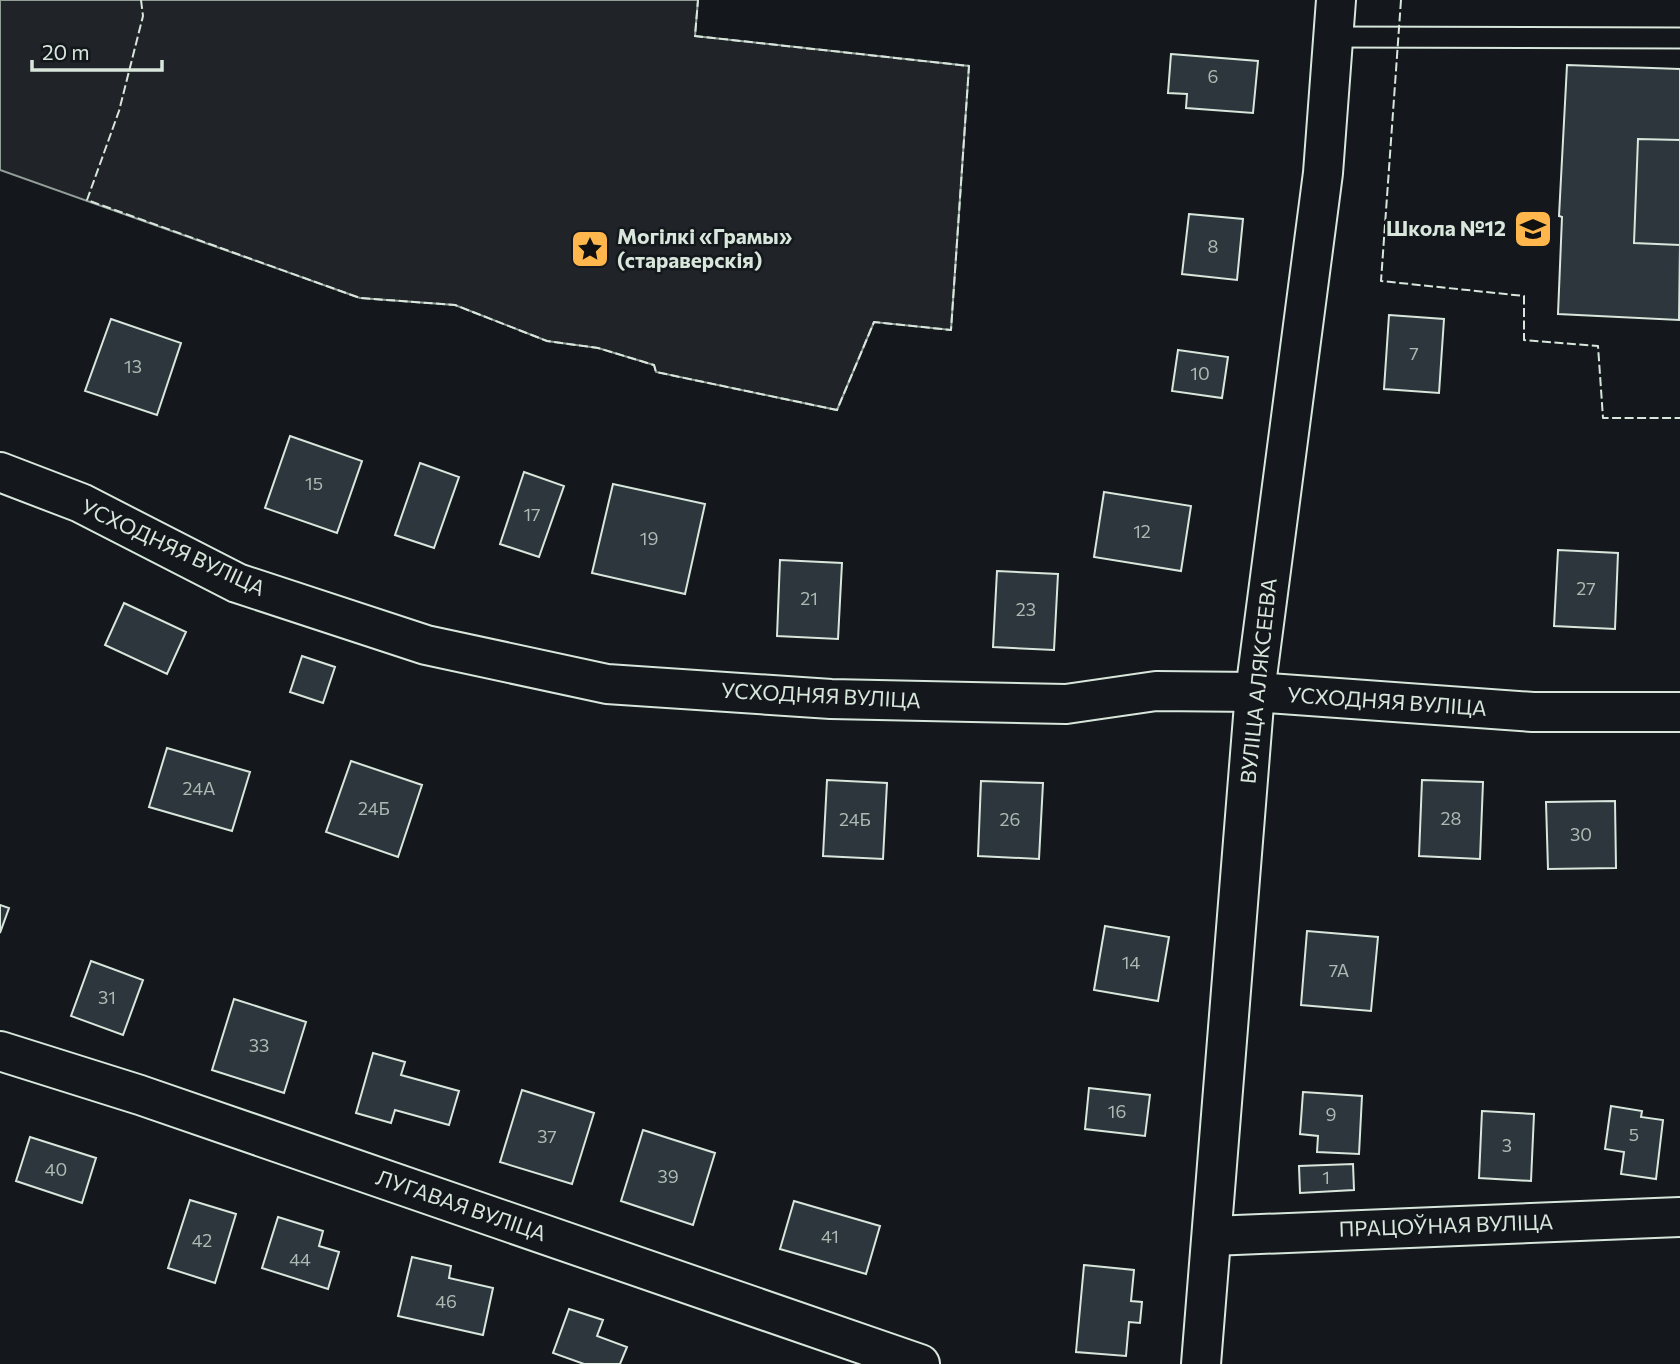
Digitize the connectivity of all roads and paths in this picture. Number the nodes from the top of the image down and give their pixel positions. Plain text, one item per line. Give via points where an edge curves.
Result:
1 (1336, 0) edge
2 (1333, 37) junction
3 (1680, 38) edge
4 (0, 472) edge
5 (1255, 692) junction
6 (1680, 712) edge
7 (0, 1051) edge
8 (1680, 1217) edge
9 (1212, 1236) junction
10 (920, 1364) edge
11 (1201, 1364) edge

1 - 2 street, ВУЛІЦА АЛЯКСЕЕВА
2 - 3 lane
2 - 5 street, ВУЛІЦА АЛЯКСЕЕВА via 1322,173
4 - 5 street, УСХОДНЯЯ ВУЛІЦА via 81,503 237,583 426,645 607,684 831,699 1066,704 1156,691
5 - 6 street, УСХОДНЯЯ ВУЛІЦА via 1533,712
5 - 9 street, ВУЛІЦА АЛЯКСЕЕВА
7 - 10 street, ЛУГАВАЯ ВУЛІЦА
8 - 9 street, ПРАЦОЎНАЯ ВУЛІЦА
9 - 11 street, ВУЛІЦА АЛЯКСЕЕВА

